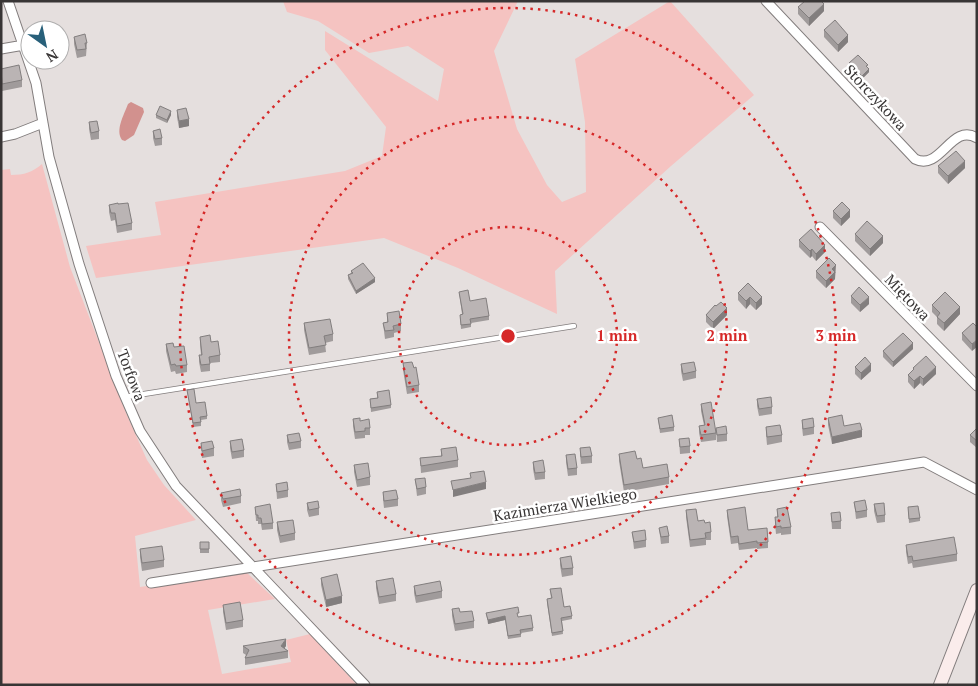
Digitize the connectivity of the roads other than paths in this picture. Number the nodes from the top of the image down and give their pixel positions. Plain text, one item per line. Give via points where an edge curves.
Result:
1 (8, 1) edge
2 (766, 1) edge
3 (20, 35) edge
4 (20, 47) edge
5 (1, 50) edge
6 (32, 70) edge
7 (44, 123) junction
8 (1, 137) edge
9 (977, 138) edge
10 (820, 227) dead end
11 (574, 326) dead end
12 (977, 386) edge
13 (124, 398) junction
14 (977, 490) edge
15 (252, 567) junction
16 (151, 583) dead end
17 (977, 590) edge
18 (365, 685) edge
19 (940, 685) edge

1 - 3 street, Torfowa
2 - 9 street, Storczykowa via 915,158 925,162 931,160 966,134
4 - 5 street
6 - 7 street, Torfowa
7 - 8 street
7 - 13 street, Torfowa via 49,156 79,264
10 - 12 street, Miętowa
11 - 13 lane
13 - 15 street, Torfowa via 140,431 176,486
14 - 15 street, Kazimierza Wielkiego via 924,462
15 - 16 street, Kazimierza Wielkiego
15 - 18 street, Torfowa
17 - 19 street

